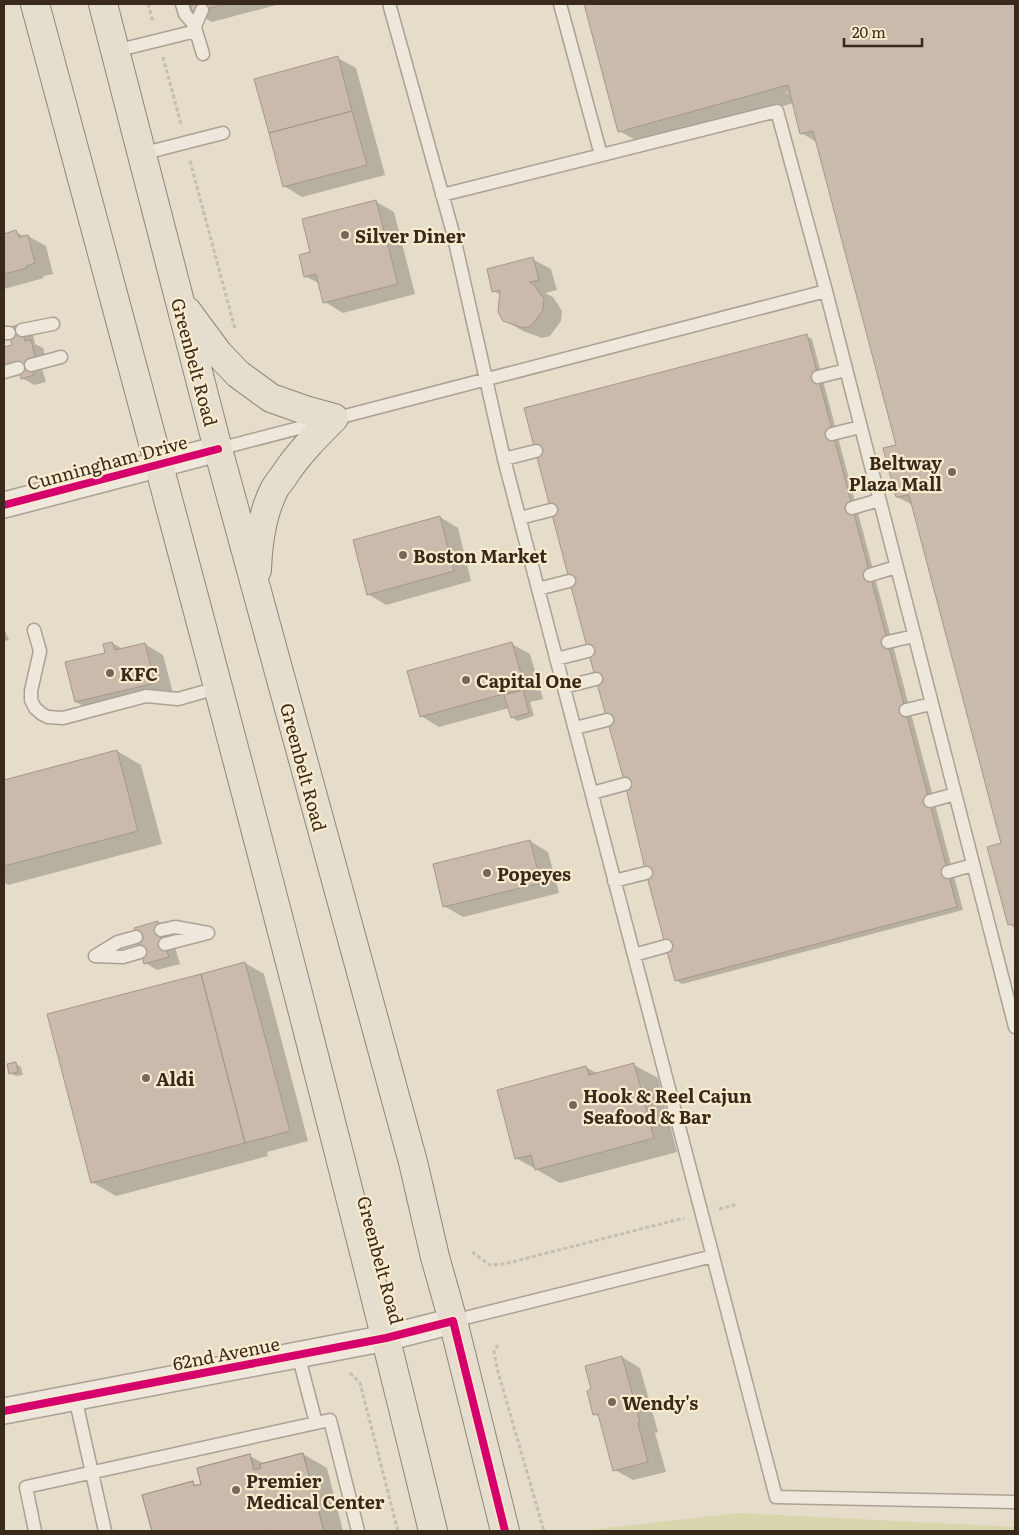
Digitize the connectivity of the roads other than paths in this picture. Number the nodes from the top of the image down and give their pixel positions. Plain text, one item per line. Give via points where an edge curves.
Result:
1 (35, 4) edge
2 (103, 4) edge
3 (182, 4) edge
4 (560, 4) edge
5 (390, 7) dead end
6 (202, 10) dead end
7 (196, 28) junction
8 (115, 51) junction
9 (202, 54) dead end
10 (223, 133) dead end
11 (141, 154) junction
12 (601, 155) junction
13 (442, 195) junction
14 (826, 290) junction
15 (178, 299) junction
16 (54, 324) dead end
17 (22, 330) dead end
18 (61, 357) dead end
19 (31, 365) dead end
20 (18, 368) dead end
21 (846, 370) junction
22 (4, 372) edge
23 (818, 377) dead end
24 (486, 379) junction
25 (334, 418) junction
26 (860, 427) junction
27 (832, 434) dead end
28 (218, 449) junction
29 (536, 451) dead end
30 (504, 459) junction
31 (159, 464) junction
32 (879, 500) junction
33 (4, 505) edge
34 (852, 508) dead end
35 (551, 510) dead end
36 (520, 518) junction
37 (896, 568) junction
38 (870, 575) dead end
39 (570, 581) dead end
40 (538, 589) junction
41 (256, 591) junction
42 (34, 630) dead end
43 (914, 636) junction
44 (888, 642) dead end
45 (588, 650) dead end
46 (556, 659) junction
47 (596, 679) dead end
48 (564, 687) junction
49 (217, 688) junction
50 (931, 704) junction
51 (906, 710) dead end
52 (607, 720) dead end
53 (575, 728) junction
54 (625, 784) dead end
55 (592, 793) junction
56 (955, 794) junction
57 (930, 801) dead end
58 (973, 865) junction
59 (948, 872) dead end
60 (646, 873) dead end
61 (614, 881) junction
62 (161, 930) dead end
63 (136, 937) dead end
64 (165, 944) dead end
65 (666, 946) dead end
66 (140, 952) dead end
67 (634, 955) junction
68 (1015, 1027) edge
69 (713, 1256) junction
70 (454, 1321) junction
71 (386, 1338) junction
72 (298, 1354) junction
73 (76, 1397) junction
74 (4, 1411) edge
75 (316, 1423) junction
76 (92, 1472) junction
77 (1015, 1502) edge
78 (35, 1531) edge
79 (105, 1531) edge
80 (358, 1531) edge
81 (433, 1531) edge
82 (505, 1531) edge

1 - 31 main road, Greenbelt Road
2 - 8 main road, Greenbelt Road
3 - 7 lane
4 - 12 lane
5 - 13 lane
6 - 7 lane
7 - 8 lane
7 - 9 lane
8 - 11 main road, Greenbelt Road
10 - 11 lane
11 - 15 main road, Greenbelt Road
12 - 13 lane
12 - 14 lane via 777,111
13 - 24 lane
14 - 21 lane
14 - 24 lane
15 - 25 main road via 238,374 271,398
15 - 28 main road, Greenbelt Road
16 - 17 lane
18 - 19 lane
20 - 22 lane
21 - 23 lane
21 - 26 lane
24 - 25 lane
24 - 30 lane
25 - 28 lane
25 - 41 main road via 310,441 274,490 262,526
26 - 27 lane
26 - 32 lane
28 - 31 street, Cunningham Drive
28 - 41 main road, Greenbelt Road
29 - 30 lane
30 - 36 lane
31 - 33 street, Cunningham Drive
31 - 49 main road, Greenbelt Road
32 - 34 lane
32 - 37 lane
35 - 36 lane
36 - 40 lane
37 - 38 lane
37 - 43 lane
39 - 40 lane
40 - 46 lane
41 - 70 main road, Greenbelt Road
42 - 49 lane via 40,651 31,691 35,708 42,714 63,718 146,696 178,699
43 - 44 lane
43 - 50 lane
45 - 46 lane
46 - 48 lane
47 - 48 lane
48 - 53 lane
49 - 71 main road, Greenbelt Road
50 - 51 lane
50 - 56 lane
52 - 53 lane
53 - 55 lane
54 - 55 lane
55 - 61 lane
56 - 57 lane
56 - 58 lane
58 - 59 lane
58 - 68 lane
60 - 61 lane
61 - 67 lane
62 - 64 lane via 175,927 208,933
63 - 66 lane via 118,942 96,956 123,957
65 - 67 lane
67 - 69 lane
69 - 70 lane
69 - 77 lane via 776,1497
70 - 71 street, 62nd Avenue
70 - 82 main road, Greenbelt Road
71 - 72 street, 62nd Avenue
71 - 81 main road, Greenbelt Road
72 - 73 street, 62nd Avenue
72 - 75 lane
73 - 74 street, 62nd Avenue
73 - 76 lane
75 - 76 lane
75 - 80 lane via 330,1420
76 - 78 lane via 26,1487
76 - 79 lane

